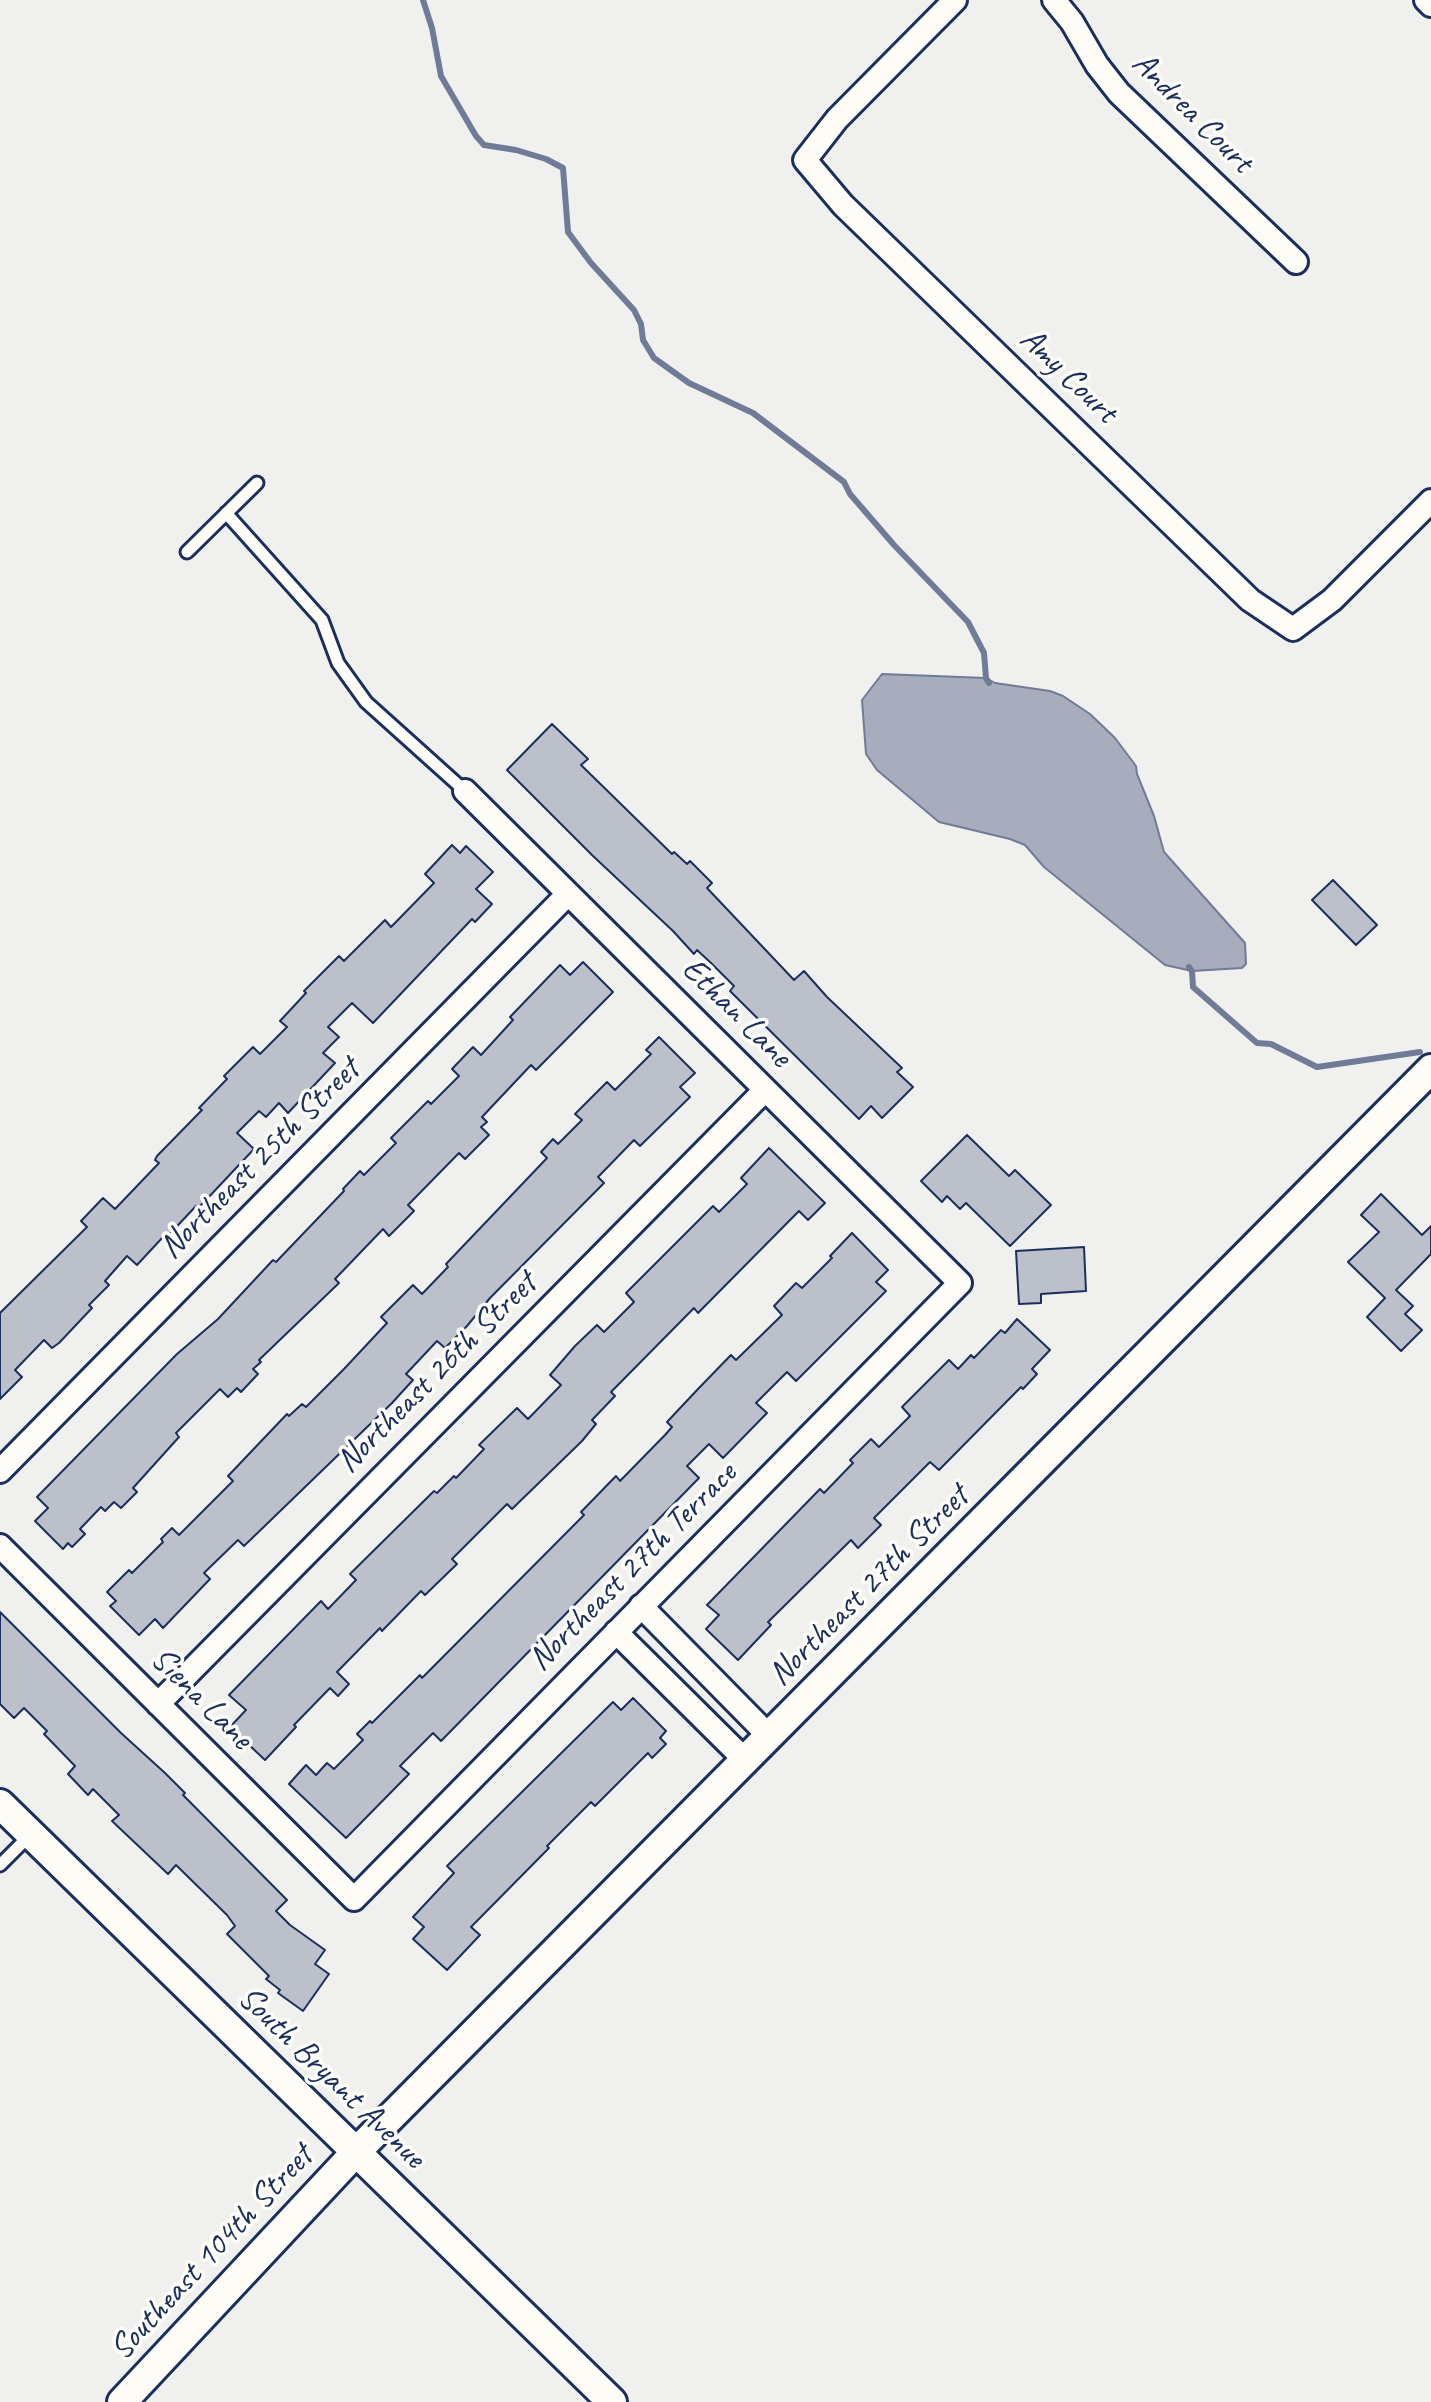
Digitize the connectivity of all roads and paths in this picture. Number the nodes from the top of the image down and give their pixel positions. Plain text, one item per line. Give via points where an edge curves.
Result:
1 (955, 0) edge
2 (1054, 0) edge
3 (1426, 0) edge
4 (1431, 5) edge
5 (1296, 262) dead end
6 (257, 483) dead end
7 (1431, 501) edge
8 (226, 513) junction
9 (187, 552) dead end
10 (465, 791) joint
11 (568, 894) junction
12 (1431, 1069) edge
13 (765, 1090) junction
14 (960, 1283) joint
15 (0, 1471) edge
16 (0, 1546) edge
17 (641, 1606) junction
18 (616, 1632) junction
19 (158, 1704) junction
20 (770, 1737) junction
21 (746, 1761) junction
22 (0, 1804) edge
23 (31, 1835) junction
24 (0, 1865) edge
25 (354, 1899) joint
26 (355, 2153) junction
27 (122, 2402) edge
28 (612, 2402) edge

1 - 7 street, Amy Court via 837,119 805,160 854,216 1250,600 1293,629 1332,600
2 - 5 street, Andrea Court via 1119,93
3 - 4 street
6 - 8 lane
8 - 9 lane
8 - 10 lane via 322,620 338,663 366,702
10 - 11 street, Ethan Lane
11 - 13 street, Ethan Lane
11 - 15 street, Northeast 25th Street
12 - 20 street, Northeast 27th Street
13 - 14 street, Ethan Lane
13 - 19 street, Northeast 26th Street
14 - 17 street, Northeast 27th Terrace
16 - 19 street, Siena Lane
17 - 18 street, Northeast 27th Terrace
17 - 20 street
18 - 21 street
18 - 25 street, Northeast 27th Terrace
19 - 25 street, Siena Lane
20 - 21 street, Northeast 27th Street
21 - 26 street, Northeast 27th Street
22 - 23 street, South Bryant Avenue
23 - 24 lane
23 - 26 street, South Bryant Avenue
26 - 27 street, Southeast 104th Street
26 - 28 street, South Bryant Avenue

